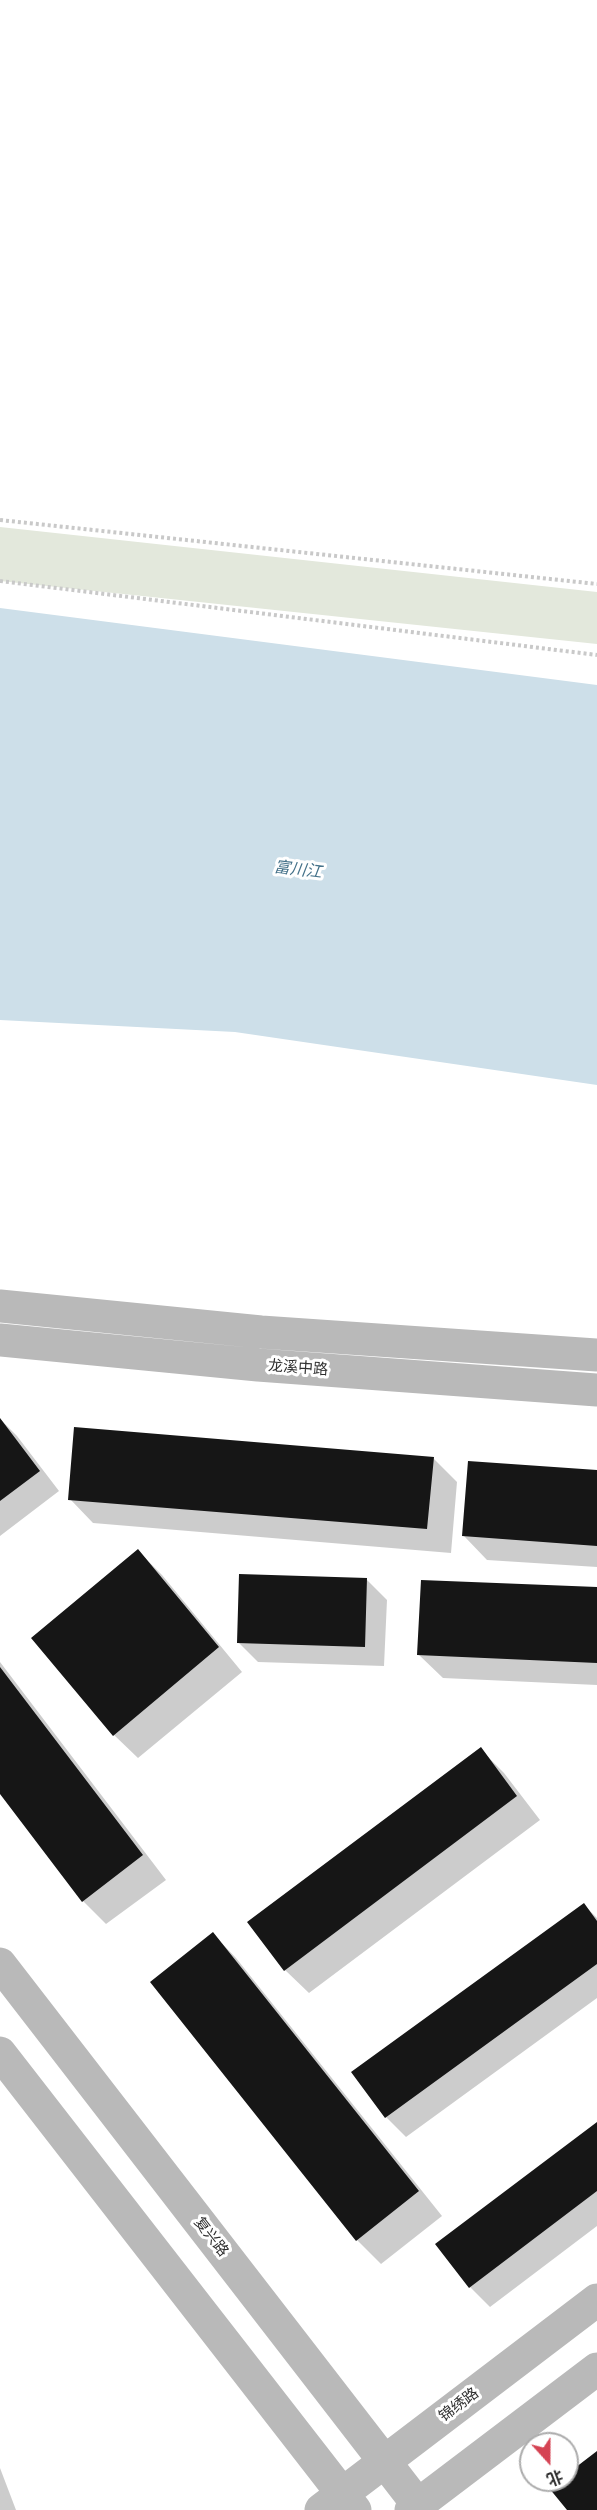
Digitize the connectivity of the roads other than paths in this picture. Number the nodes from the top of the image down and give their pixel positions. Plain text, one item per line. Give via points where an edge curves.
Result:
1 (0, 1306) edge
2 (0, 1340) edge
3 (597, 1355) edge
4 (597, 1390) edge
5 (0, 1964) edge
6 (0, 2053) edge
7 (597, 2300) edge
8 (597, 2369) edge
9 (384, 2461) junction
10 (339, 2505) edge
11 (417, 2508) edge

1 - 3 main road via 261,1332
2 - 4 main road, 龙溪中路 via 258,1365
5 - 9 main road, 复兴路
6 - 10 main road
7 - 9 main road, 锦绣路
8 - 11 main road
9 - 10 main road, 锦绣路
9 - 11 main road, 复兴路

